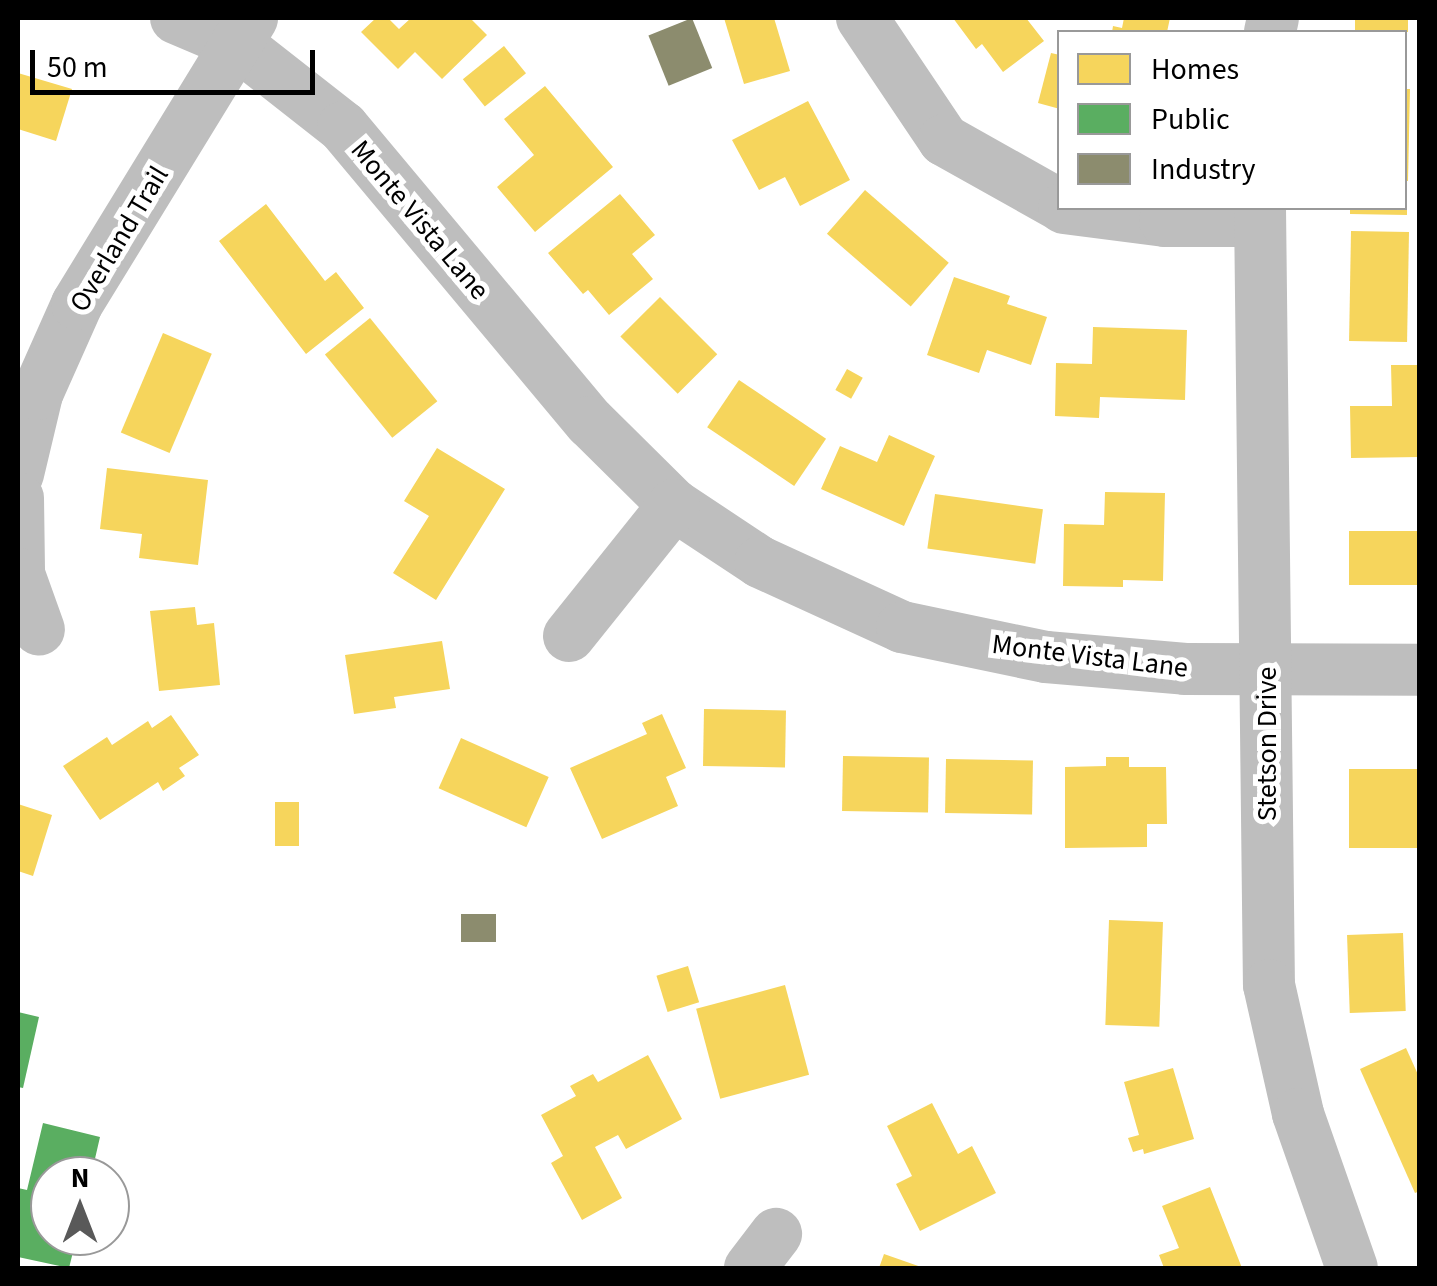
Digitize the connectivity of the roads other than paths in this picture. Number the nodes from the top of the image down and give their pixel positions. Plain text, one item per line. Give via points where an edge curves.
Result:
1 (176, 18) edge
2 (862, 18) edge
3 (244, 31) edge
4 (1057, 203) edge
5 (1090, 210) edge
6 (1260, 214) edge
7 (18, 474) edge
8 (18, 498) edge
9 (674, 505) junction
10 (40, 630) dead end
11 (569, 636) dead end
12 (1267, 669) junction
13 (1420, 670) edge
14 (1352, 1268) edge

1 - 3 street, Monte Vista Lane
2 - 4 street via 944,140
3 - 7 street, Overland Trail via 77,304 37,394
3 - 9 street, Monte Vista Lane via 343,128 590,422
5 - 6 street via 1166,221
6 - 12 street, Stetson Drive
8 - 10 street via 19,574
9 - 11 street
9 - 12 street, Monte Vista Lane via 760,562 902,627 1046,656
12 - 13 street, Monte Vista Lane
12 - 14 street, Stetson Drive via 1269,986 1298,1114

